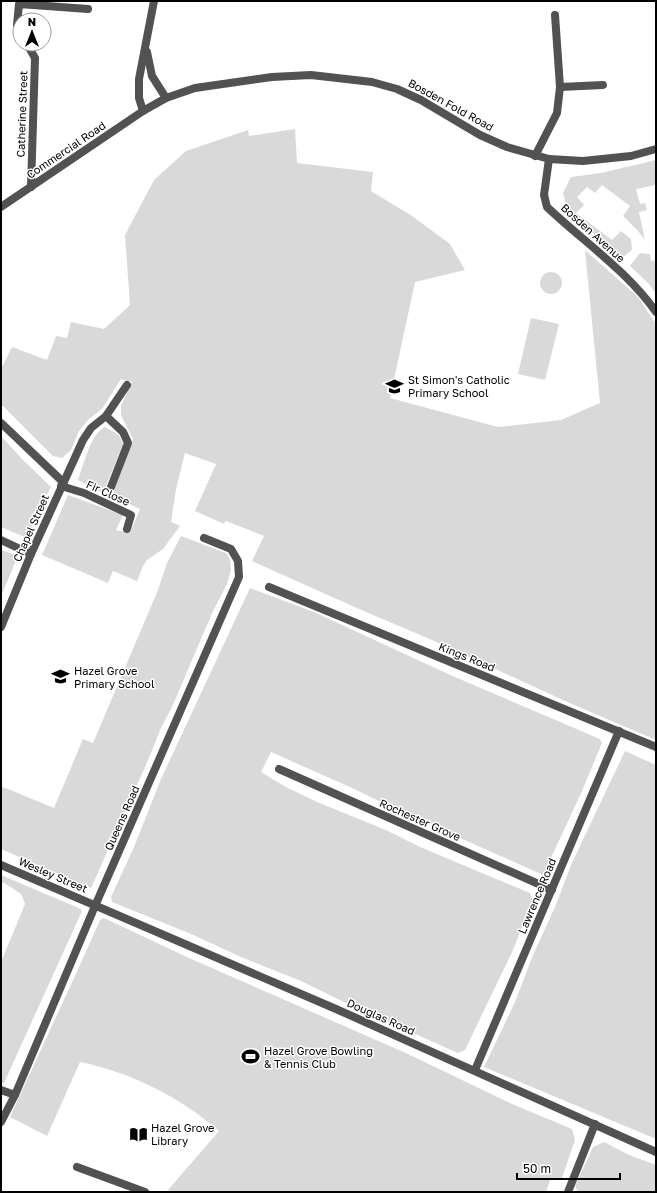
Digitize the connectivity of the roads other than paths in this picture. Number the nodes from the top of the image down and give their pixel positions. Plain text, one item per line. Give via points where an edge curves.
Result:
1 (154, 1) edge
2 (19, 2) edge
3 (88, 9) dead end
4 (18, 12) edge
5 (555, 15) dead end
6 (146, 46) junction
7 (32, 52) edge
8 (603, 85) dead end
9 (560, 87) junction
10 (166, 98) junction
11 (143, 111) junction
12 (656, 148) edge
13 (535, 156) junction
14 (549, 159) junction
15 (31, 187) junction
16 (1, 207) edge
17 (656, 312) edge
18 (127, 385) dead end
19 (106, 416) junction
20 (1, 423) edge
21 (62, 484) junction
22 (111, 487) dead end
23 (127, 529) dead end
24 (204, 538) dead end
25 (1, 540) edge
26 (31, 554) junction
27 (270, 588) dead end
28 (1, 627) edge
29 (619, 731) junction
30 (656, 747) edge
31 (279, 769) dead end
32 (1, 865) edge
33 (552, 890) junction
34 (95, 906) junction
35 (475, 1070) junction
36 (1, 1090) edge
37 (15, 1095) junction
38 (1, 1122) edge
39 (595, 1124) junction
40 (656, 1152) edge
41 (77, 1166) dead end
42 (145, 1192) edge
43 (568, 1192) edge

1 - 6 street
2 - 3 street
2 - 4 street
5 - 9 street
6 - 10 street via 152,76
6 - 11 street via 139,79 139,98
7 - 15 street, Catherine Street via 35,58
8 - 9 street
9 - 13 street via 557,113
10 - 11 street, Bosden Fold Road
10 - 13 street, Bosden Fold Road via 195,88 272,77 310,75 372,82 397,89 421,100 480,135
11 - 15 street, Commercial Road
12 - 14 street, Bosden Fold Road via 631,156 583,161
13 - 14 street, Bosden Fold Road
14 - 17 street, Bosden Avenue via 544,194 547,207 627,279
15 - 16 street, Commercial Road
18 - 19 street, Chapel Street
19 - 21 street, Chapel Street via 91,428 83,440
19 - 22 street via 123,432 128,443
20 - 21 street
21 - 23 street, Fir Close via 131,515
21 - 26 street, Chapel Street
24 - 34 street, Queens Road via 231,549 238,561 239,577
25 - 26 street
26 - 28 street, Chapel Street
27 - 29 street, Kings Road
29 - 30 street, Kings Road
29 - 33 street, Lawrence Road
31 - 33 street, Rochester Grove
32 - 34 street, Wesley Street
33 - 35 street, Lawrence Road
34 - 35 street, Douglas Road
34 - 37 street, Queens Road
35 - 39 street, Douglas Road
36 - 37 street
37 - 38 street, Queens Road
39 - 40 street, Douglas Road
39 - 43 street
41 - 42 street

